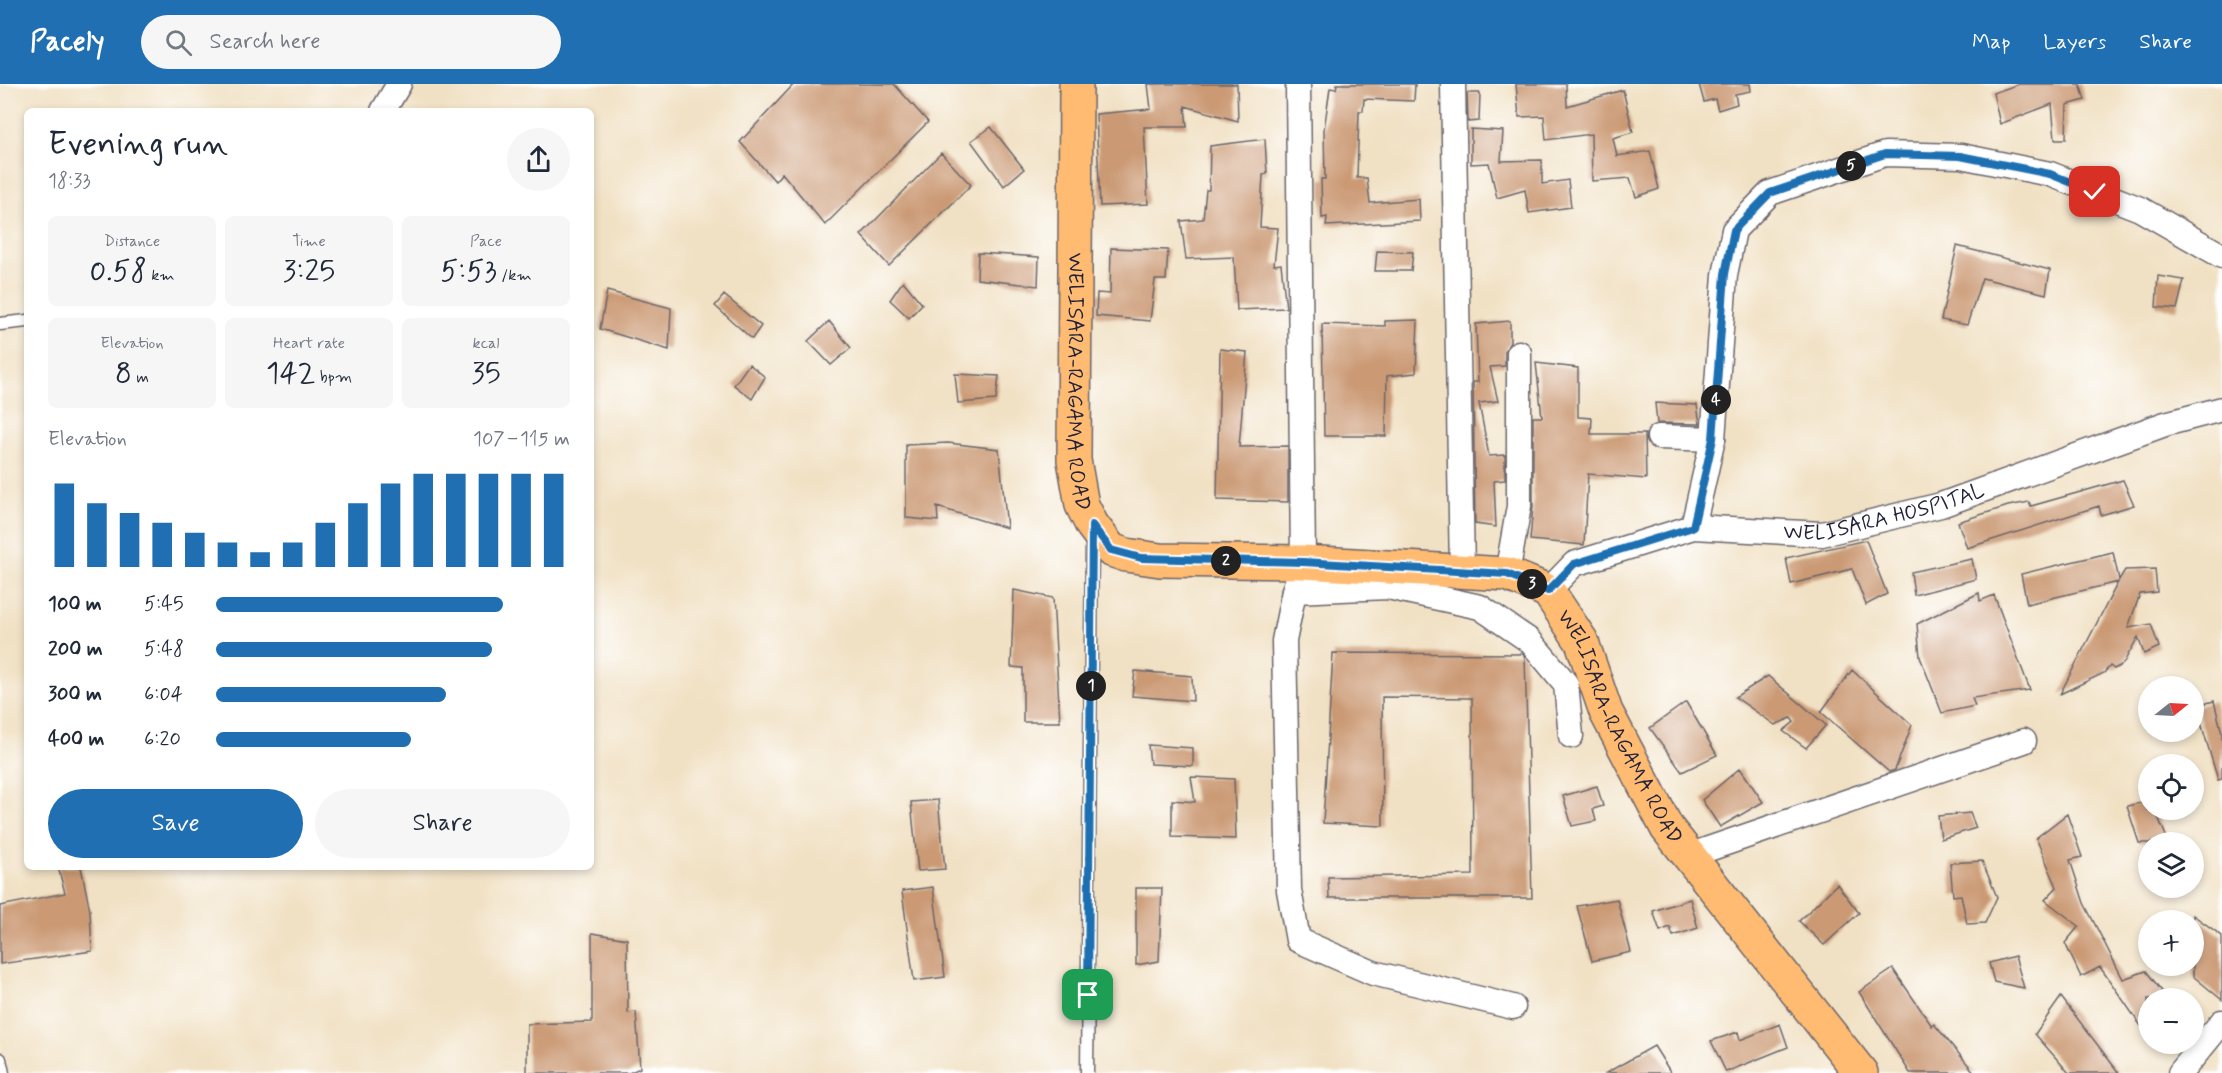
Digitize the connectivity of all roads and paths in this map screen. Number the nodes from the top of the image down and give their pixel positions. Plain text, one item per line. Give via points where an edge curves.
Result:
1 (399, 84) edge
2 (1076, 84) edge
3 (1298, 84) edge
4 (1453, 84) edge
5 (385, 108) edge
6 (2222, 256) edge
7 (24, 321) edge
8 (0, 324) edge
9 (1519, 353) dead end
10 (2222, 409) edge
11 (1659, 437) dead end
12 (1713, 439) junction
13 (1092, 525) junction
14 (1693, 527) junction
15 (1462, 571) junction
16 (1507, 574) junction
17 (1298, 576) junction
18 (1548, 591) junction
19 (1571, 736) dead end
20 (2024, 741) dead end
21 (1688, 856) junction
22 (1513, 1007) dead end
23 (2222, 1022) edge
24 (0, 1059) edge
25 (3, 1073) edge
26 (1087, 1073) edge
27 (1861, 1073) edge
28 (2180, 1073) edge

1 - 5 street
2 - 13 main road, WELISARA-RAGAMA ROAD via 1074,460 1082,505
3 - 17 street
4 - 15 street
6 - 12 street via 2140,209 2050,174 1960,156 1885,154 1770,193 1734,230 1725,274
7 - 8 lane
9 - 16 street via 1519,506
10 - 14 street, WELISARA HOSPITAL via 2165,424 1941,505 1822,534
11 - 12 street
12 - 14 street
13 - 17 main road, WELISARA-RAGAMA ROAD via 1111,550 1126,555
13 - 26 lane
14 - 18 street, WELISARA HOSPITAL via 1574,564
15 - 16 main road, WELISARA-RAGAMA ROAD
15 - 17 main road, WELISARA-RAGAMA ROAD
16 - 18 main road, WELISARA-RAGAMA ROAD
17 - 19 street via 1388,587 1479,607 1530,641 1566,684
17 - 22 street via 1284,641 1289,890 1298,940 1374,973
18 - 21 main road, WELISARA-RAGAMA ROAD via 1582,642 1606,712 1667,828
20 - 21 street
21 - 27 main road, WELISARA-RAGAMA ROAD
23 - 28 street
24 - 25 lane

